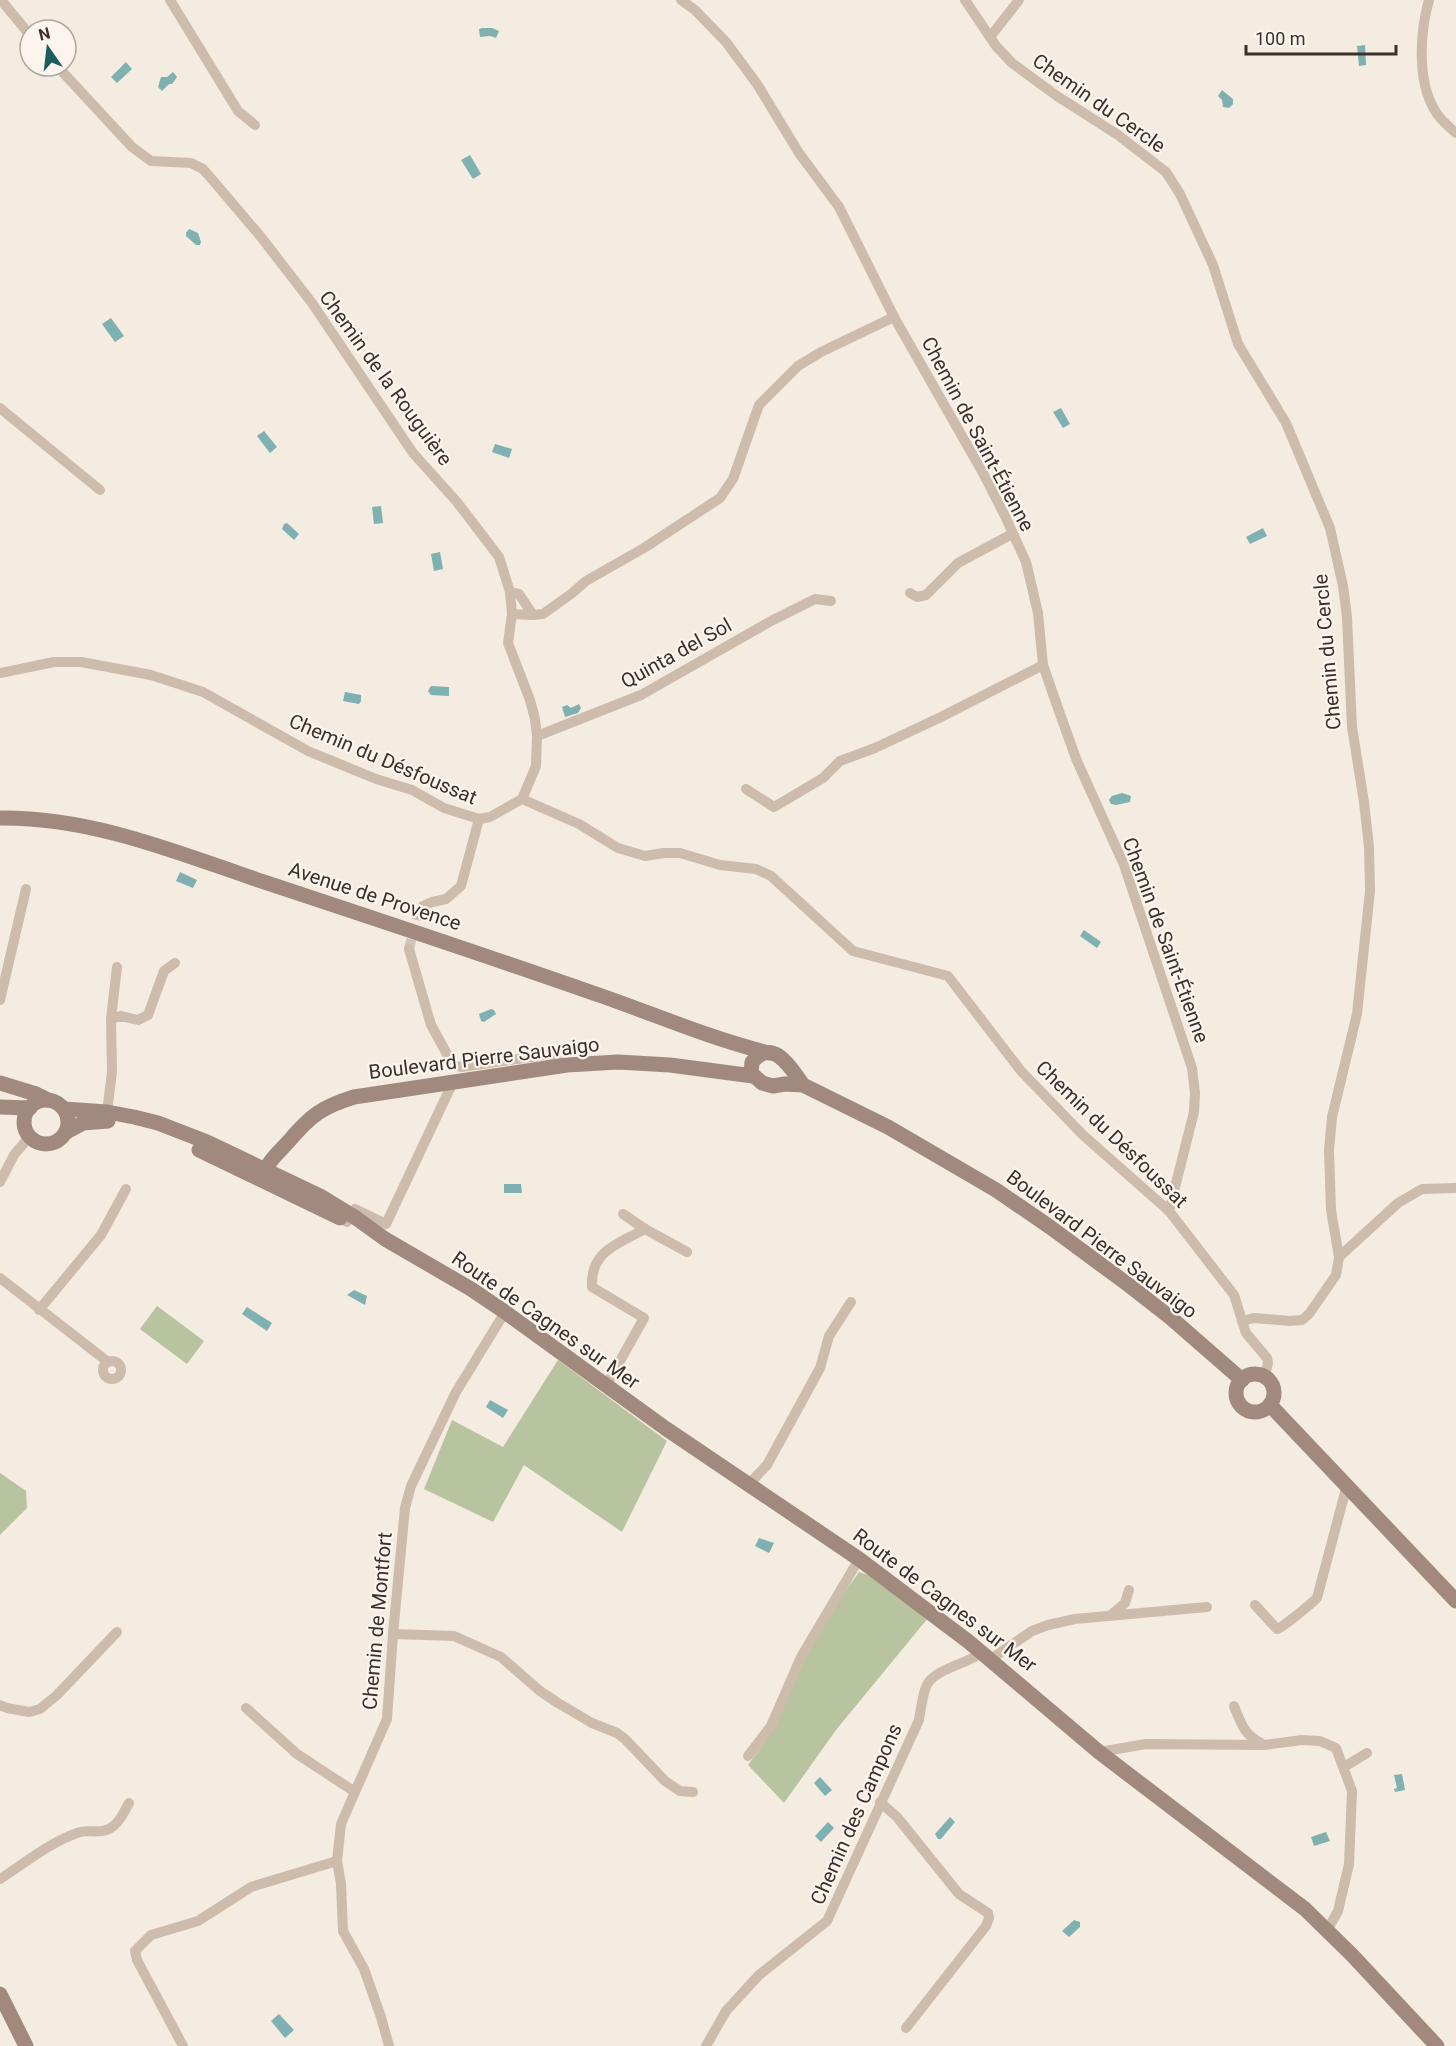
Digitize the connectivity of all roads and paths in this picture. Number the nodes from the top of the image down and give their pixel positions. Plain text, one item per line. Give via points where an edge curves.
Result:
1 (1, 0) edge
2 (170, 0) edge
3 (681, 0) edge
4 (965, 0) edge
5 (1019, 0) edge
6 (1429, 0) edge
7 (18, 21) edge
8 (990, 37) junction
9 (68, 78) edge
10 (255, 125) dead end
11 (1456, 133) edge
12 (894, 317) junction
13 (0, 408) edge
14 (100, 490) dead end
15 (1012, 534) junction
16 (510, 592) junction
17 (910, 593) dead end
18 (831, 602) dead end
19 (512, 614) junction
20 (533, 615) junction
21 (1043, 665) junction
22 (0, 673) edge
23 (537, 736) junction
24 (746, 789) dead end
25 (522, 799) junction
26 (0, 811) edge
27 (30, 817) junction
28 (0, 818) edge
29 (479, 819) junction
30 (26, 889) dead end
31 (418, 914) dead end
32 (409, 949) tunnel mouth
33 (175, 963) dead end
34 (117, 967) dead end
35 (0, 1000) edge
36 (111, 1019) junction
37 (730, 1044) junction
38 (769, 1053) junction
39 (567, 1065) junction
40 (791, 1069) junction
41 (748, 1070) junction
42 (453, 1082) junction
43 (0, 1083) edge
44 (784, 1084) junction
45 (803, 1086) junction
46 (17, 1089) junction
47 (48, 1100) junction
48 (0, 1109) edge
49 (64, 1109) junction
50 (107, 1112) junction
51 (28, 1122) junction
52 (155, 1131) junction
53 (66, 1132) junction
54 (271, 1174) junction
55 (0, 1182) edge
56 (1456, 1188) edge
57 (126, 1189) dead end
58 (317, 1207) junction
59 (1169, 1211) junction
60 (623, 1214) dead end
61 (349, 1218) junction
62 (645, 1229) junction
63 (687, 1252) dead end
64 (1339, 1257) junction
65 (0, 1278) edge
66 (851, 1302) dead end
67 (39, 1310) junction
68 (505, 1311) junction
69 (1242, 1321) junction
70 (108, 1362) dead end
71 (1265, 1376) junction
72 (1242, 1380) junction
73 (606, 1386) junction
74 (1270, 1405) junction
75 (749, 1484) junction
76 (1347, 1485) junction
77 (859, 1560) junction
78 (1130, 1590) dead end
79 (1456, 1600) edge
80 (1255, 1605) dead end
81 (1207, 1607) dead end
82 (1111, 1616) junction
83 (117, 1632) dead end
84 (393, 1634) junction
85 (987, 1656) junction
86 (0, 1705) edge
87 (1234, 1706) dead end
88 (246, 1708) dead end
89 (1264, 1745) junction
90 (1099, 1752) junction
91 (1367, 1753) dead end
92 (748, 1756) dead end
93 (1344, 1767) junction
94 (355, 1792) junction
95 (693, 1792) dead end
96 (880, 1802) junction
97 (129, 1803) dead end
98 (337, 1861) junction
99 (0, 1879) edge
100 (1328, 1929) junction
101 (0, 1994) edge
102 (906, 2028) dead end
103 (26, 2046) edge
104 (183, 2046) edge
105 (389, 2046) edge
106 (706, 2046) edge
107 (1437, 2046) edge

1 - 7 street
2 - 10 street via 238,111
3 - 12 street, Chemin de Saint-Étienne via 726,42 757,84 799,153 839,207
4 - 8 street, Chemin du Cercle
5 - 8 street
6 - 11 street via 1422,60 1428,91 1433,109
8 - 64 street, Chemin du Cercle via 1012,63 1166,172 1213,265 1238,344 1286,423 1330,528 1347,617 1352,727 1369,847 1370,891 1357,1014 1330,1139 1331,1210
9 - 16 street, Chemin de la Rouguière via 132,147 151,161 191,163 202,169 229,199 312,303 413,453 499,557
12 - 15 street, Chemin de Saint-Étienne via 983,473
12 - 20 street via 798,366 759,405 733,479 720,498 586,581 543,614
13 - 14 street
15 - 17 street via 958,563 926,595 917,597
15 - 21 street, Chemin de Saint-Étienne via 1026,562 1038,613
16 - 19 street, Chemin de la Rouguière
16 - 20 street via 519,594
18 - 23 street, Quinta del Sol via 815,599 641,695
19 - 20 street
19 - 23 street, Chemin de la Rouguière via 508,643 530,700
21 - 24 street via 941,717 840,761 823,778 774,807
21 - 59 street, Chemin de Saint-Étienne via 1077,761 1124,865 1192,1068 1194,1112
22 - 29 street, Chemin du Désfoussat via 54,662 81,662 151,675 202,692 308,751
23 - 25 street, Chemin de la Rouguière via 536,766
25 - 29 street, Chemin du Désfoussat
25 - 59 street, Chemin du Désfoussat via 579,824 618,848 645,856 680,853 771,876 853,951 948,976 1021,1071 1083,1135
26 - 27 main road
27 - 28 main road, Avenue de Provence
27 - 37 main road, Avenue de Provence via 118,832 541,974
29 - 31 street via 461,886 446,899 423,906
30 - 35 street
32 - 39 street via 431,1025 453,1065 545,1055
33 - 36 street via 164,971 148,1015 138,1020 121,1016
34 - 36 street
36 - 50 street via 112,1072
37 - 38 main road, Avenue de Provence
37 - 41 main road, Avenue de Provence
38 - 40 main road via 779,1055
38 - 41 main road via 760,1055
39 - 41 main road, Boulevard Pierre Sauvaigo via 618,1062
39 - 42 main road, Boulevard Pierre Sauvaigo
40 - 44 main road
40 - 45 main road, Boulevard Pierre Sauvaigo
41 - 44 main road via 762,1083
42 - 54 main road, Boulevard Pierre Sauvaigo via 334,1103 301,1125 270,1160
42 - 61 street via 386,1224 355,1209
43 - 46 main road
44 - 45 main road, Boulevard Pierre Sauvaigo
45 - 72 main road, Boulevard Pierre Sauvaigo via 888,1127 996,1190 1130,1286
46 - 47 main road
46 - 51 main road via 27,1100
47 - 49 main road
47 - 51 main road via 41,1100
48 - 51 main road
49 - 50 main road, Route de Cagnes sur Mer
49 - 53 main road
50 - 54 main road, Route de Cagnes sur Mer via 177,1130
51 - 53 main road via 37,1141 53,1142
51 - 55 street
52 - 53 main road, Route de Cagnes sur Mer via 97,1120
52 - 54 main road via 177,1136 260,1175
52 - 58 main road, Route de Cagnes sur Mer
54 - 58 main road via 278,1183 309,1198
54 - 61 main road, Route de Cagnes sur Mer via 320,1196
56 - 64 street via 1422,1189 1398,1203
57 - 67 street via 101,1235
58 - 61 main road, Route de Cagnes sur Mer
59 - 69 street, Chemin du Désfoussat via 1234,1295
60 - 62 street
61 - 68 main road, Route de Cagnes sur Mer
62 - 63 street
62 - 73 street via 604,1253 591,1275 592,1287 644,1318
64 - 69 street, Chemin du Cercle via 1336,1275 1302,1320
65 - 67 street
66 - 75 street via 829,1336 819,1368 767,1465
67 - 70 street
68 - 73 main road, Route de Cagnes sur Mer
68 - 84 street, Chemin de Montfort via 456,1392 411,1486 405,1508
69 - 71 street, Chemin du Désfoussat via 1246,1333 1268,1358
71 - 72 main road via 1253,1374
71 - 74 main road via 1274,1393
72 - 74 main road via 1237,1397 1243,1407 1260,1411
73 - 75 main road, Route de Cagnes sur Mer
74 - 76 main road
75 - 77 main road, Route de Cagnes sur Mer
76 - 79 main road
76 - 80 street via 1317,1598 1281,1629 1276,1629
77 - 85 main road, Route de Cagnes sur Mer
77 - 92 street via 801,1657 771,1726
78 - 82 street via 1125,1603
81 - 82 street, Chemin des Campons
82 - 85 street, Chemin des Campons via 1075,1619 1032,1630
83 - 86 street via 40,1709 29,1712
84 - 94 street, Chemin de Montfort via 387,1719
84 - 95 street via 454,1636 501,1657 558,1703 625,1739 665,1781 681,1791
85 - 90 main road, Route de Cagnes sur Mer
85 - 96 street, Chemin des Campons via 935,1675 926,1685 919,1720
87 - 89 street via 1244,1732
88 - 94 street via 297,1754
89 - 90 street via 1146,1744
89 - 93 street via 1320,1741 1336,1748
90 - 100 main road, Route de Cagnes sur Mer
91 - 93 street
93 - 100 street via 1352,1791 1349,1864 1338,1911
94 - 98 street, Chemin de Montfort via 341,1824
96 - 102 street via 897,1817 959,1894 988,1913 989,1918
96 - 106 street, Chemin des Campons via 827,1921 759,1975 726,2011
97 - 99 street via 110,1829 79,1832
98 - 104 street via 251,1887 198,1921 151,1935 135,1951
98 - 105 street, Chemin de Montfort via 343,1931 364,1969
100 - 107 main road, Route de Cagnes sur Mer
101 - 103 main road

